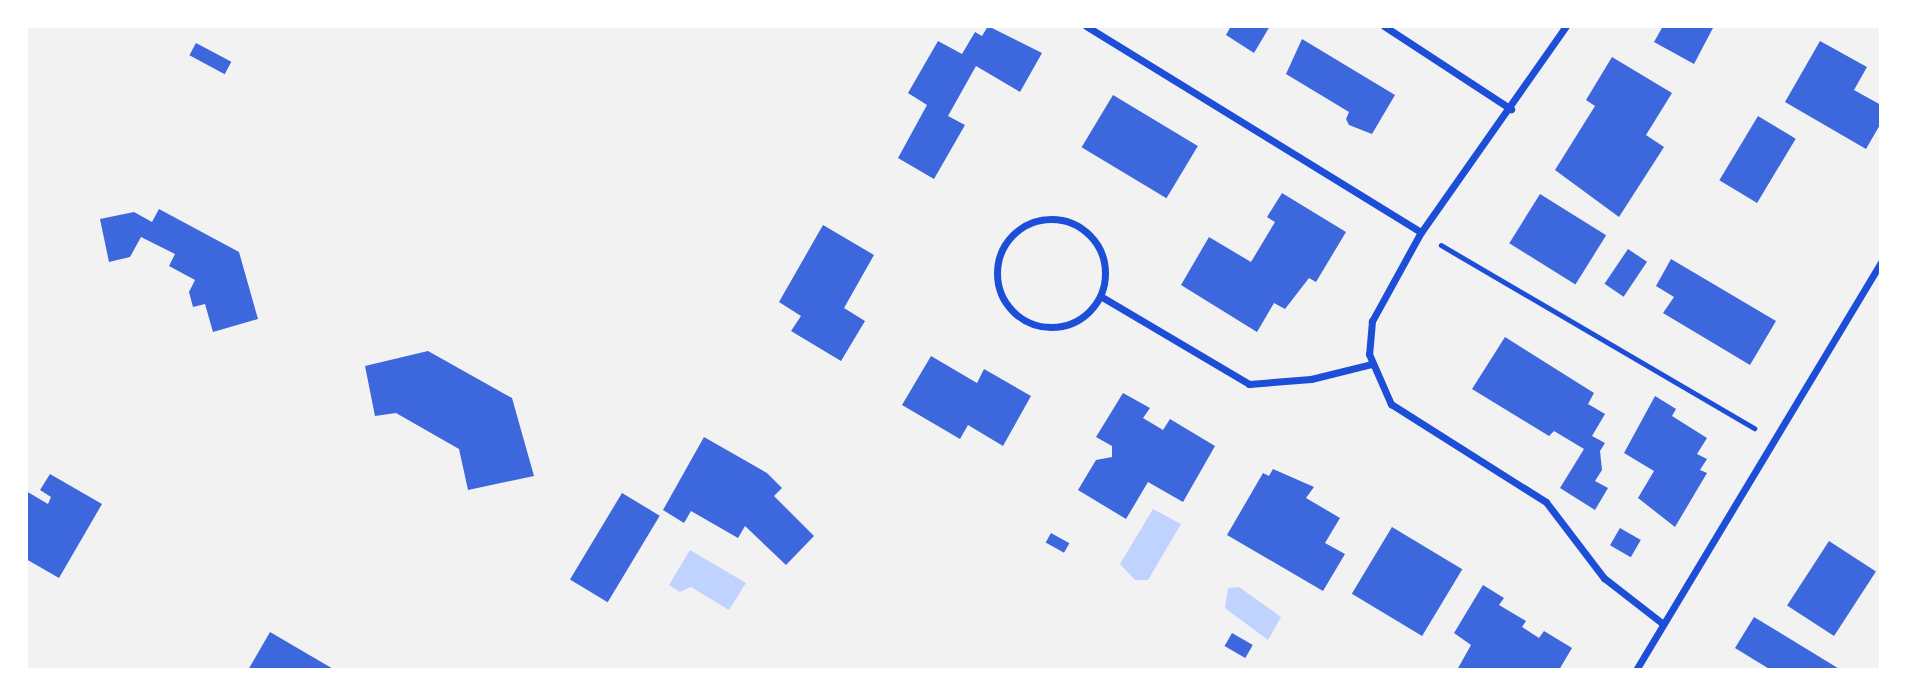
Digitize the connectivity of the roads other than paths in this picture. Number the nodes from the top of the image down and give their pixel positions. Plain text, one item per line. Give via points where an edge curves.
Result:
1 (1086, 26) edge
2 (1384, 26) edge
3 (1566, 26) edge
4 (1511, 109) junction
5 (1420, 232) junction
6 (1881, 262) edge
7 (1102, 297) junction
8 (1372, 364) junction
9 (1664, 624) junction
10 (1636, 670) edge

1 - 5 street
2 - 4 street
3 - 4 street
4 - 5 street
5 - 8 street via 1372,321
6 - 9 street
7 - 7 street via 1104,254 1075,222 1032,219 1000,248 997,292 1027,324 1070,327
7 - 8 street via 1249,384 1311,379
8 - 9 street via 1391,404 1546,502 1604,578
9 - 10 street

